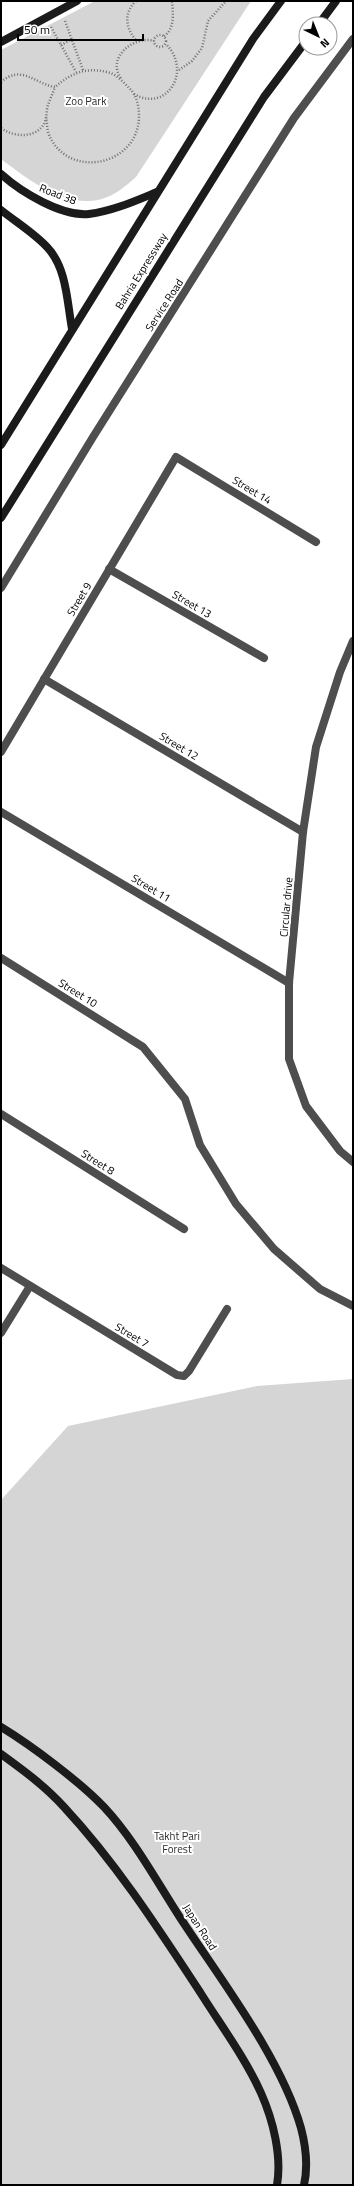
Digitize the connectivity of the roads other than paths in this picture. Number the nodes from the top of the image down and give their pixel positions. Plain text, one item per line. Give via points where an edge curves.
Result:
1 (77, 1) edge
2 (281, 1) edge
3 (336, 1) edge
4 (325, 16) edge
5 (353, 39) edge
6 (1, 42) edge
7 (298, 52) edge
8 (1, 174) edge
9 (157, 192) junction
10 (1, 210) edge
11 (72, 329) junction
12 (1, 445) edge
13 (176, 457) joint
14 (1, 518) edge
15 (316, 542) dead end
16 (109, 569) junction
17 (1, 588) edge
18 (353, 641) edge
19 (264, 658) dead end
20 (44, 679) junction
21 (1, 752) edge
22 (1, 812) edge
23 (303, 832) junction
24 (1, 958) edge
25 (289, 983) junction
26 (1, 1114) edge
27 (353, 1162) edge
28 (184, 1229) dead end
29 (1, 1268) edge
30 (30, 1286) junction
31 (353, 1306) edge
32 (227, 1309) dead end
33 (1, 1333) edge
34 (1, 1727) edge
35 (1, 1754) edge
36 (277, 2185) edge
37 (304, 2185) edge

1 - 6 main road
2 - 9 main road via 253,40
3 - 4 main road
5 - 17 street, Service Road via 294,118
7 - 14 main road, Bahria Expressway via 264,97
8 - 9 main road, Road 38 via 20,189 71,212 88,214 105,211
9 - 11 main road
10 - 11 main road via 48,247 56,258 62,275
11 - 12 main road
13 - 15 street, Street 14
13 - 16 street, Street 9
16 - 19 street, Street 13
16 - 20 street, Street 9
18 - 23 street, Circular drive via 340,672 316,747
20 - 21 street, Street 9
20 - 23 street, Street 12
22 - 25 street, Street 11
23 - 25 street, Circular drive
24 - 31 street, Street 10 via 143,1047 185,1099 200,1145 236,1204 274,1249 320,1289
25 - 27 street, Circular drive via 289,1059 306,1106 340,1151
26 - 28 street, Street 8
29 - 30 street, Street 7
30 - 32 street, Street 7 via 177,1375 184,1376
30 - 33 street
34 - 37 main road, Japan Road via 60,1770 104,1807 131,1842 278,2071 301,2128 308,2169
35 - 36 main road via 31,1775 102,1850 156,1926 229,2038 261,2093 277,2151

